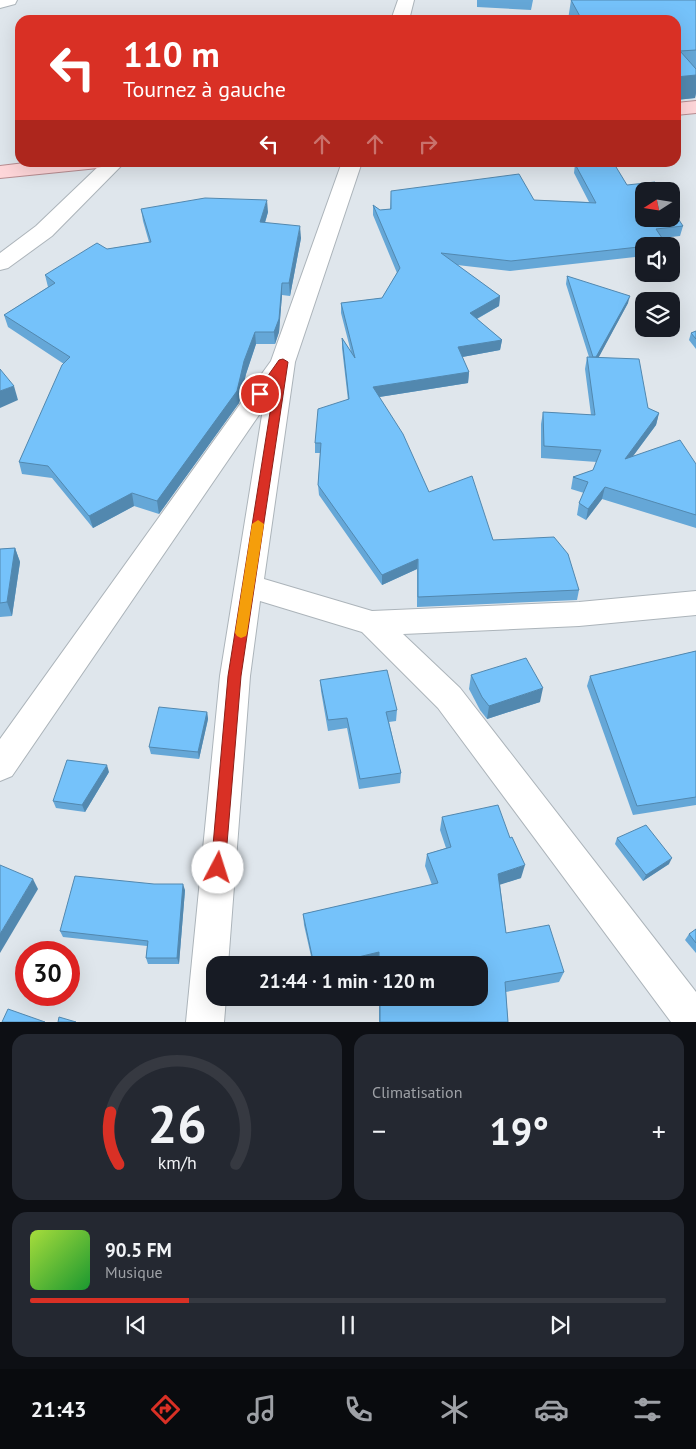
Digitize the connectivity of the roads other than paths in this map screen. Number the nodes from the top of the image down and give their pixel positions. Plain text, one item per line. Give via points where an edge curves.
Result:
1 (9, 0) edge
2 (406, 0) edge
3 (0, 3) edge
4 (402, 15) edge
5 (696, 107) edge
6 (681, 108) edge
7 (49, 167) edge
8 (110, 167) edge
9 (350, 167) edge
10 (0, 172) edge
11 (0, 263) edge
12 (283, 362) junction
13 (248, 586) junction
14 (696, 603) edge
15 (372, 623) junction
16 (0, 766) edge
17 (205, 1022) edge
18 (695, 1022) edge

1 - 3 street
2 - 4 street
5 - 6 main road
7 - 10 main road
8 - 11 street via 44,231
9 - 12 street
12 - 13 street
12 - 16 street
13 - 15 street
13 - 17 street via 235,676
14 - 15 street via 579,614
15 - 18 street via 449,698

